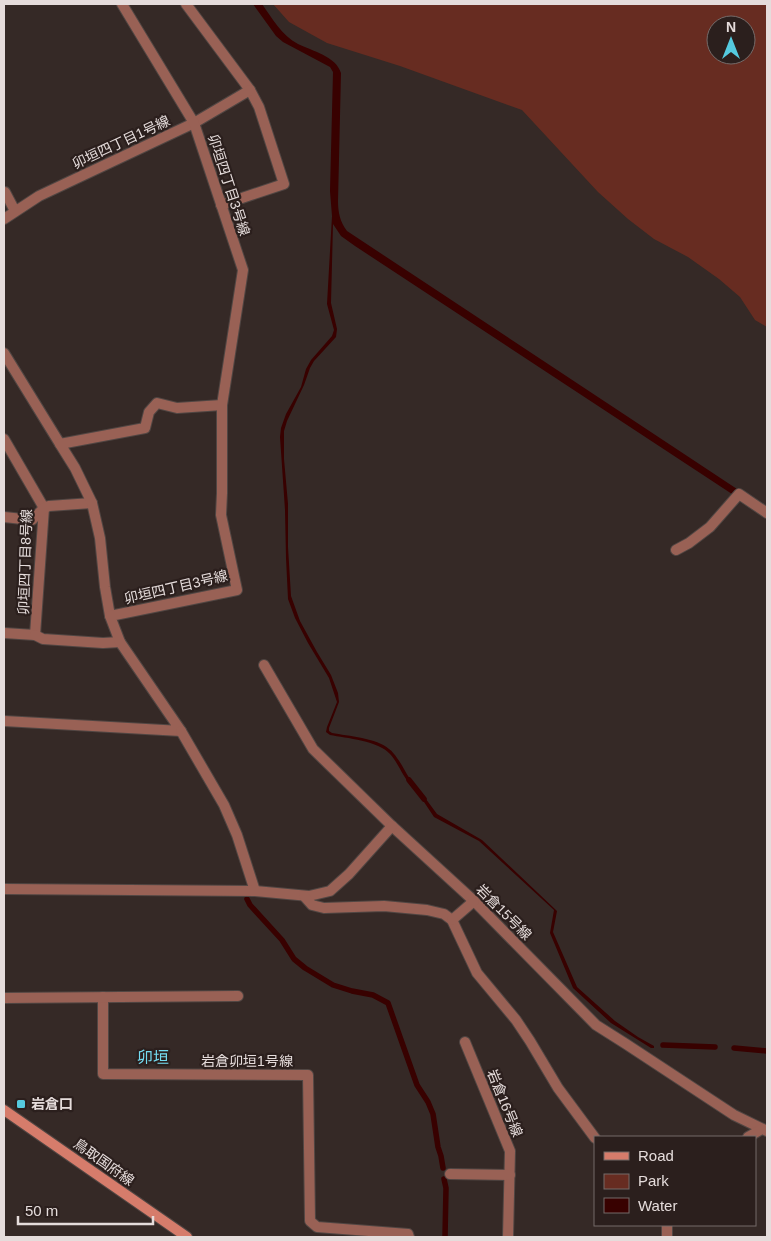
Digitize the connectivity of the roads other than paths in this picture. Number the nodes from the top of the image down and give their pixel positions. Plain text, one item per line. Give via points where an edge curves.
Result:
1 (122, 4) edge
2 (186, 4) edge
3 (250, 90) junction
4 (194, 123) junction
5 (4, 192) edge
6 (222, 205) junction
7 (15, 211) junction
8 (4, 218) edge
9 (4, 353) edge
10 (222, 405) junction
11 (4, 440) edge
12 (60, 444) junction
13 (92, 503) junction
14 (44, 508) junction
15 (767, 513) edge
16 (4, 518) edge
17 (676, 550) dead end
18 (110, 616) junction
19 (4, 633) edge
20 (35, 635) junction
21 (120, 642) junction
22 (264, 665) dead end
23 (4, 721) edge
24 (181, 731) junction
25 (392, 826) junction
26 (4, 888) edge
27 (255, 891) junction
28 (304, 896) junction
29 (474, 901) junction
30 (452, 920) junction
31 (238, 996) dead end
32 (103, 997) junction
33 (4, 998) edge
34 (465, 1042) dead end
35 (4, 1110) edge
36 (765, 1130) edge
37 (750, 1136) edge
38 (594, 1137) edge
39 (450, 1174) dead end
40 (510, 1175) junction
41 (187, 1237) edge
42 (409, 1237) edge
43 (508, 1237) edge

1 - 4 street, 卯垣四丁目3号線
2 - 3 street
3 - 4 street, 卯垣四丁目1号線
3 - 6 street via 259,107 284,184
4 - 6 street, 卯垣四丁目3号線
4 - 7 street, 卯垣四丁目1号線 via 39,196
5 - 7 street
6 - 10 street, 卯垣四丁目3号線 via 243,270
7 - 8 street, 卯垣四丁目1号線
9 - 12 street
10 - 12 street via 176,408 157,403 149,412 145,428
10 - 18 street, 卯垣四丁目3号線 via 221,515 237,590
11 - 14 street, 卯垣四丁目8号線
12 - 13 street
13 - 14 street
13 - 18 street
14 - 16 street via 32,520
14 - 20 street, 卯垣四丁目8号線
15 - 17 street via 739,494 710,527
18 - 21 street, 卯垣四丁目3号線
19 - 20 street, 卯垣四丁目8号線
20 - 21 street via 43,639
21 - 24 street, 卯垣四丁目3号線
22 - 25 street, 岩倉15号線 via 313,749
23 - 24 street
24 - 27 street, 卯垣四丁目3号線 via 224,805
25 - 28 street via 330,891
25 - 29 street, 岩倉15号線
26 - 27 street
27 - 28 street
28 - 30 street via 312,905 324,908 384,906 427,910 444,914
29 - 30 street
29 - 36 street, 岩倉15号線 via 596,1025 734,1115
30 - 38 street via 477,973 516,1020 558,1088
31 - 32 street
32 - 33 street
32 - 42 street, 岩倉卯垣1号線 via 103,1074 308,1075 310,1221 317,1227 408,1234
34 - 40 street, 岩倉16号線 via 510,1151
35 - 41 main road, 鳥取国府線
36 - 37 street
39 - 40 street
40 - 43 street, 岩倉16号線

